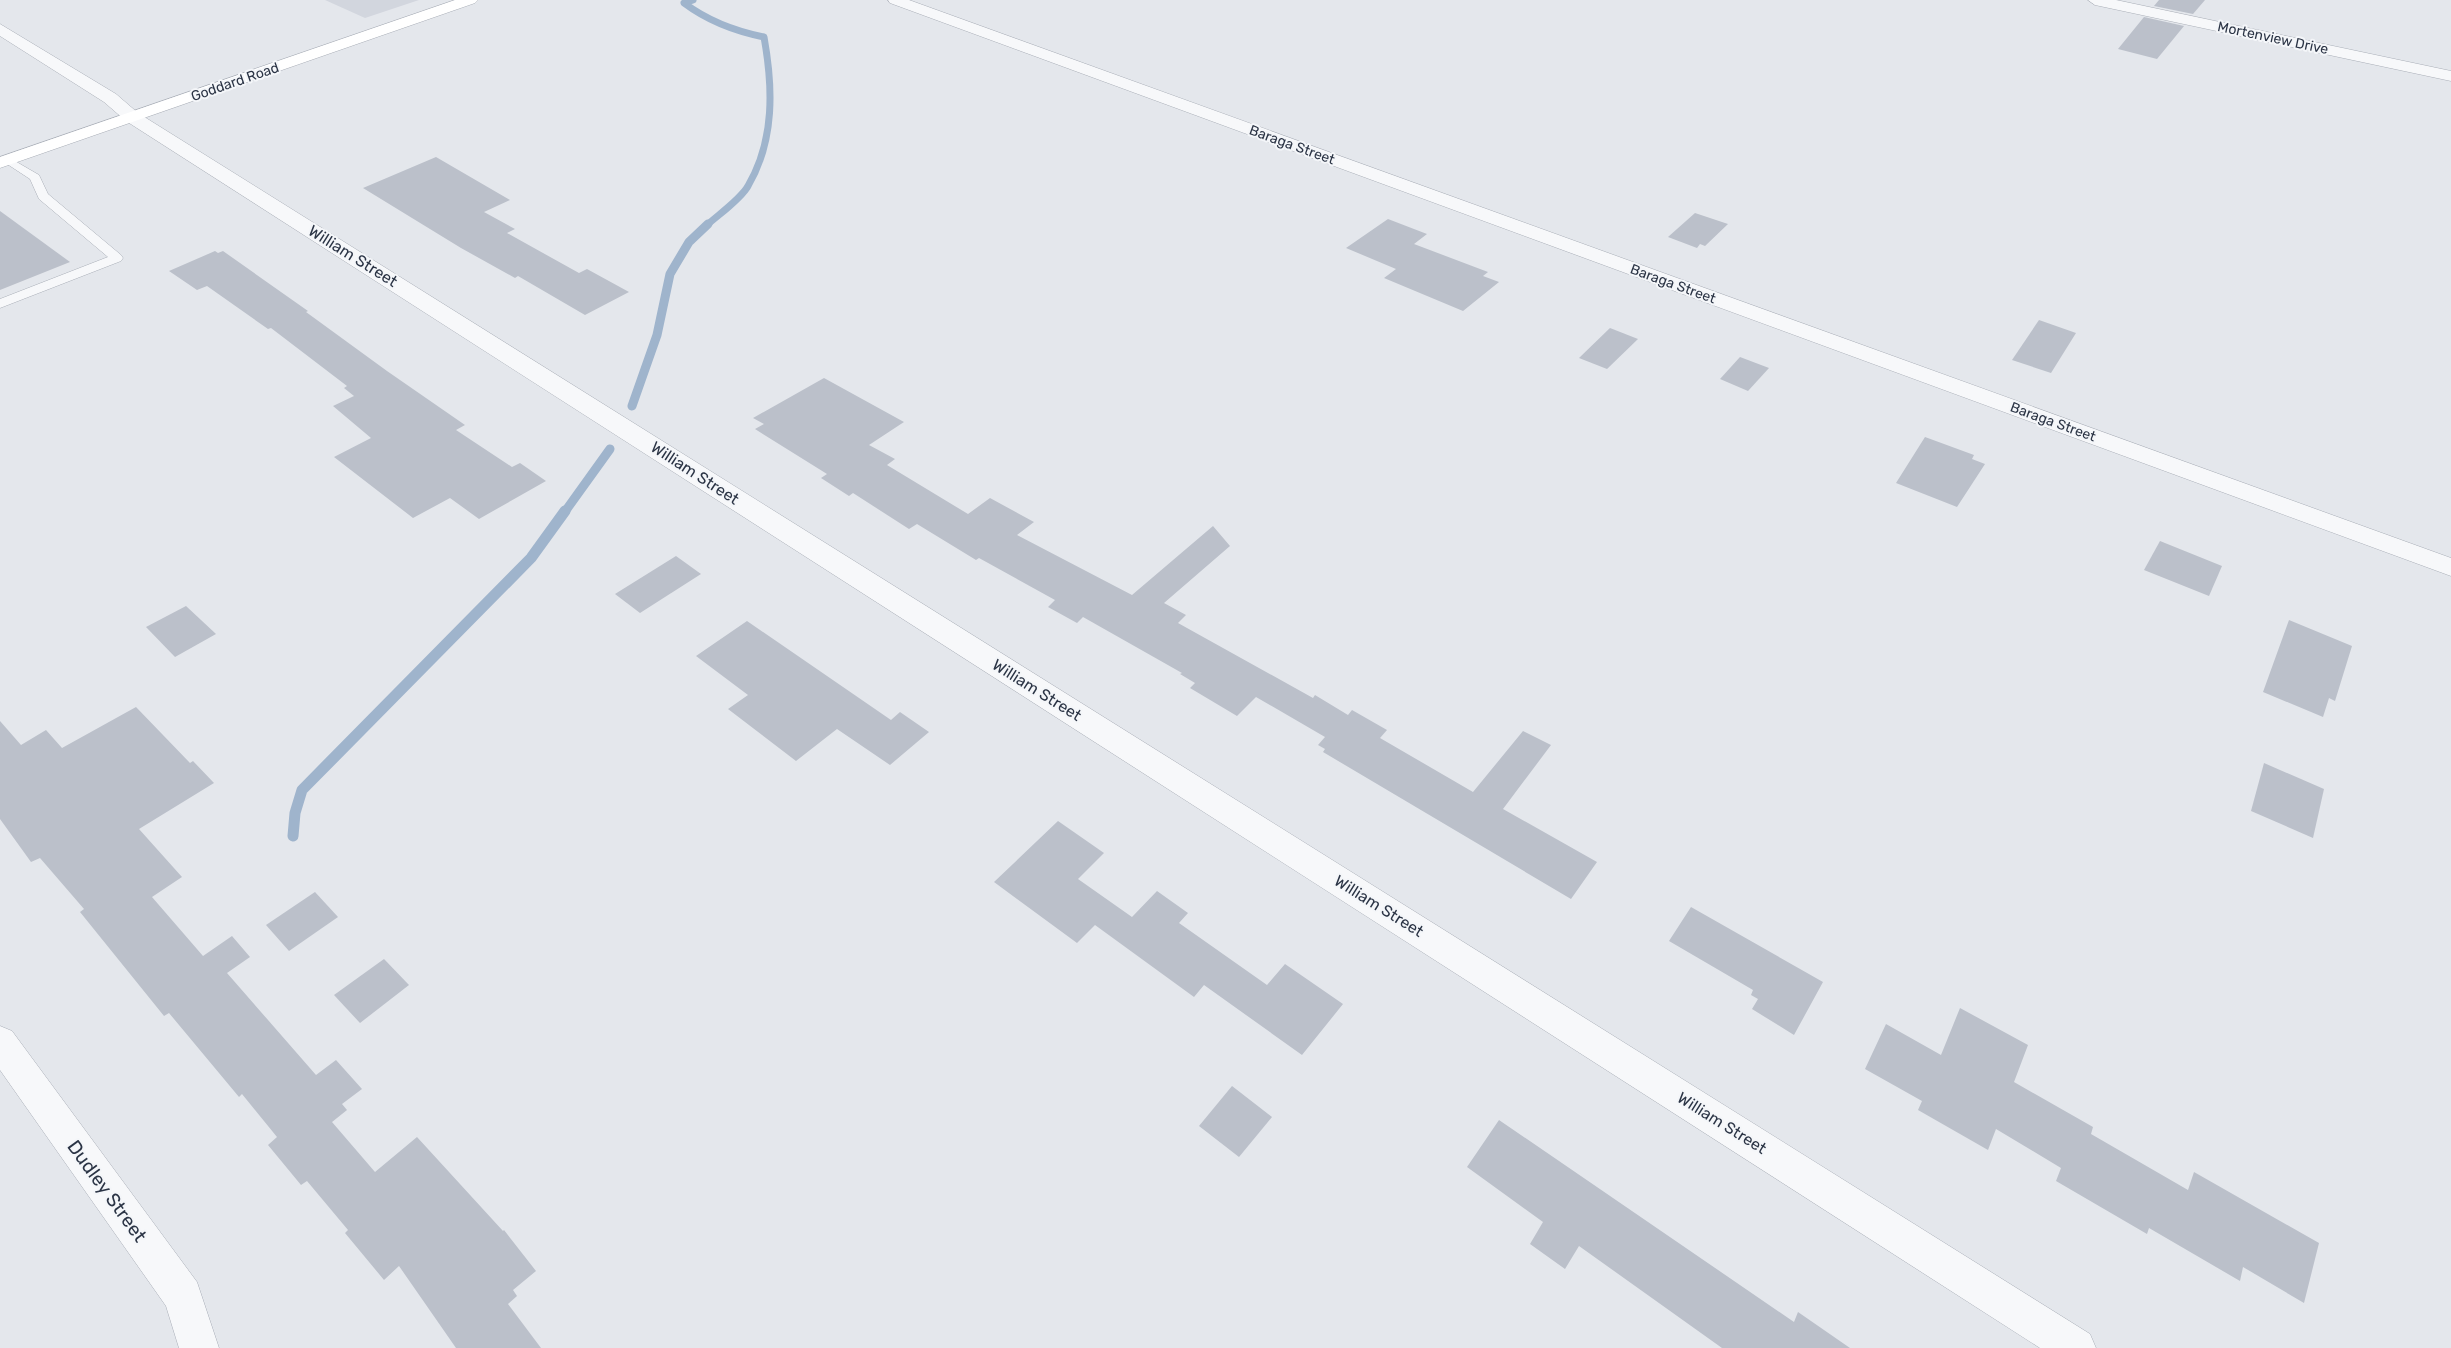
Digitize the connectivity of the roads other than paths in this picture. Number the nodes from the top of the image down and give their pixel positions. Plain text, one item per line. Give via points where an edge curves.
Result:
1 (470, 0) edge
2 (895, 0) edge
3 (2095, 0) edge
4 (0, 29) edge
5 (2451, 76) edge
6 (132, 117) junction
7 (4, 162) edge
8 (0, 304) edge
9 (2451, 567) edge
10 (0, 1042) edge
11 (199, 1348) edge
12 (2076, 1348) edge

1 - 6 main road, Goddard Road
2 - 9 street, Baraga Street
3 - 5 street, Mortenview Drive
4 - 6 street, William Street via 110,98
6 - 7 main road, Goddard Road
6 - 12 street, William Street
7 - 8 lane via 35,177 43,196 117,258
10 - 11 street, Dudley Street via 183,1296

